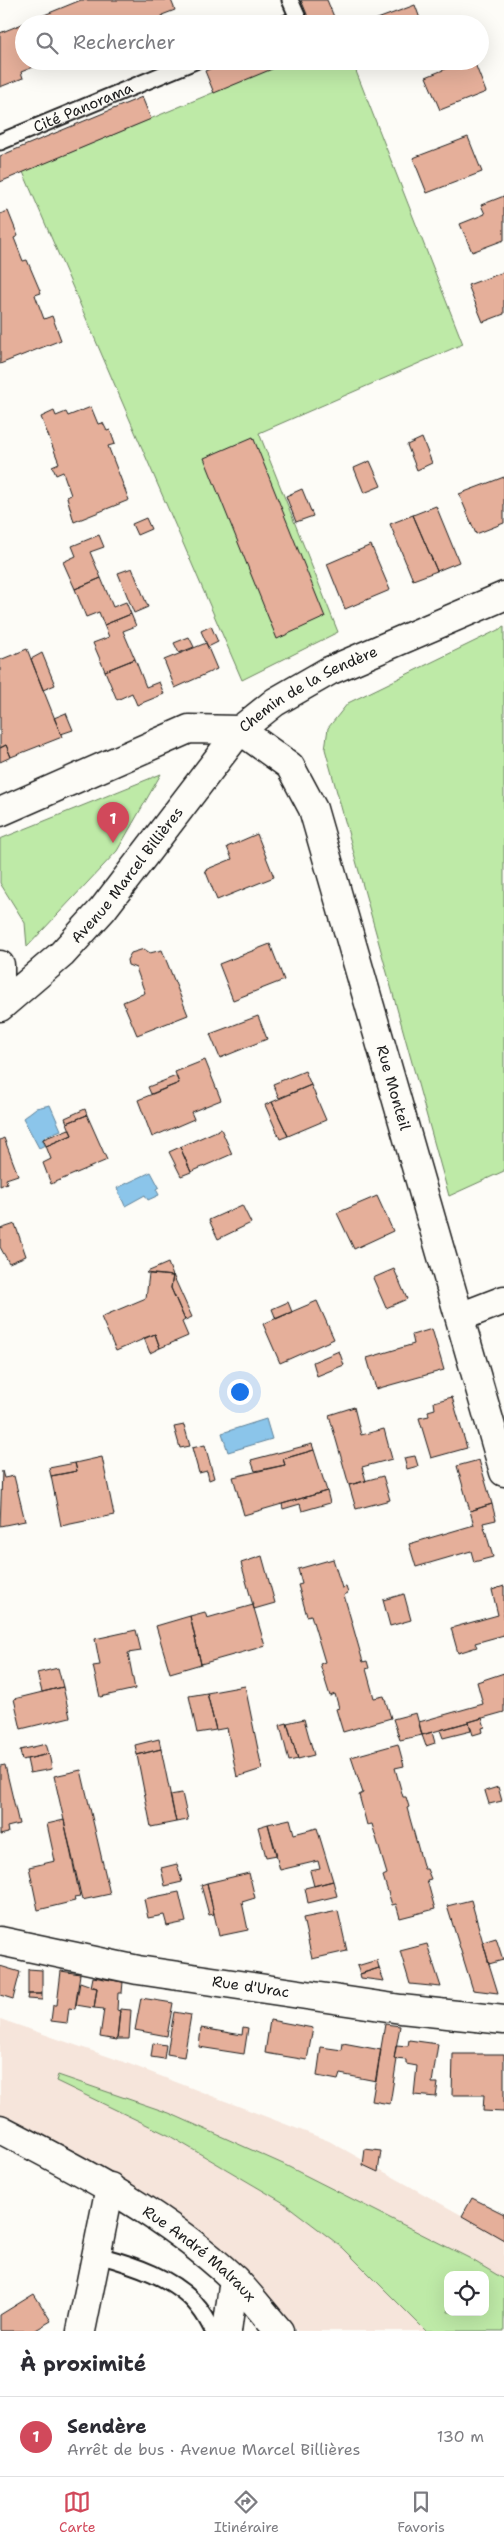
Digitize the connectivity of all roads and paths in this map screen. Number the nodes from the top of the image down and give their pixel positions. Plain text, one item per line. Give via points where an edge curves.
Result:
1 (290, 0) edge
2 (297, 15) edge
3 (173, 70) edge
4 (0, 142) edge
5 (504, 596) edge
6 (240, 730) junction
7 (0, 812) edge
8 (0, 965) edge
9 (0, 977) edge
10 (0, 1007) edge
11 (504, 1300) edge
12 (460, 1317) junction
13 (504, 1472) edge
14 (0, 1941) edge
15 (504, 2020) edge
16 (0, 2129) edge
17 (110, 2186) junction
18 (98, 2255) junction
19 (234, 2279) junction
20 (81, 2331) edge
21 (213, 2331) edge
22 (227, 2331) edge
23 (279, 2331) edge

1 - 2 lane
3 - 4 lane, Cité Panorama
5 - 6 street, Chemin de la Sendère via 329,671 275,702
6 - 7 street, Chemin de la Sendère via 189,729
6 - 10 street, Avenue Marcel Billières via 103,909 62,954
6 - 12 street, Rue Monteil via 290,766 312,809
8 - 9 street
11 - 12 street
12 - 13 street, Rue Monteil
14 - 15 street, Rue d'Urac via 138,1970 400,2009
16 - 17 street, Rue André Malraux
17 - 18 street
17 - 19 street, Rue André Malraux via 158,2217
18 - 20 street
18 - 21 lane via 136,2265 172,2284 199,2307
19 - 22 street
19 - 23 street, Rue André Malraux

